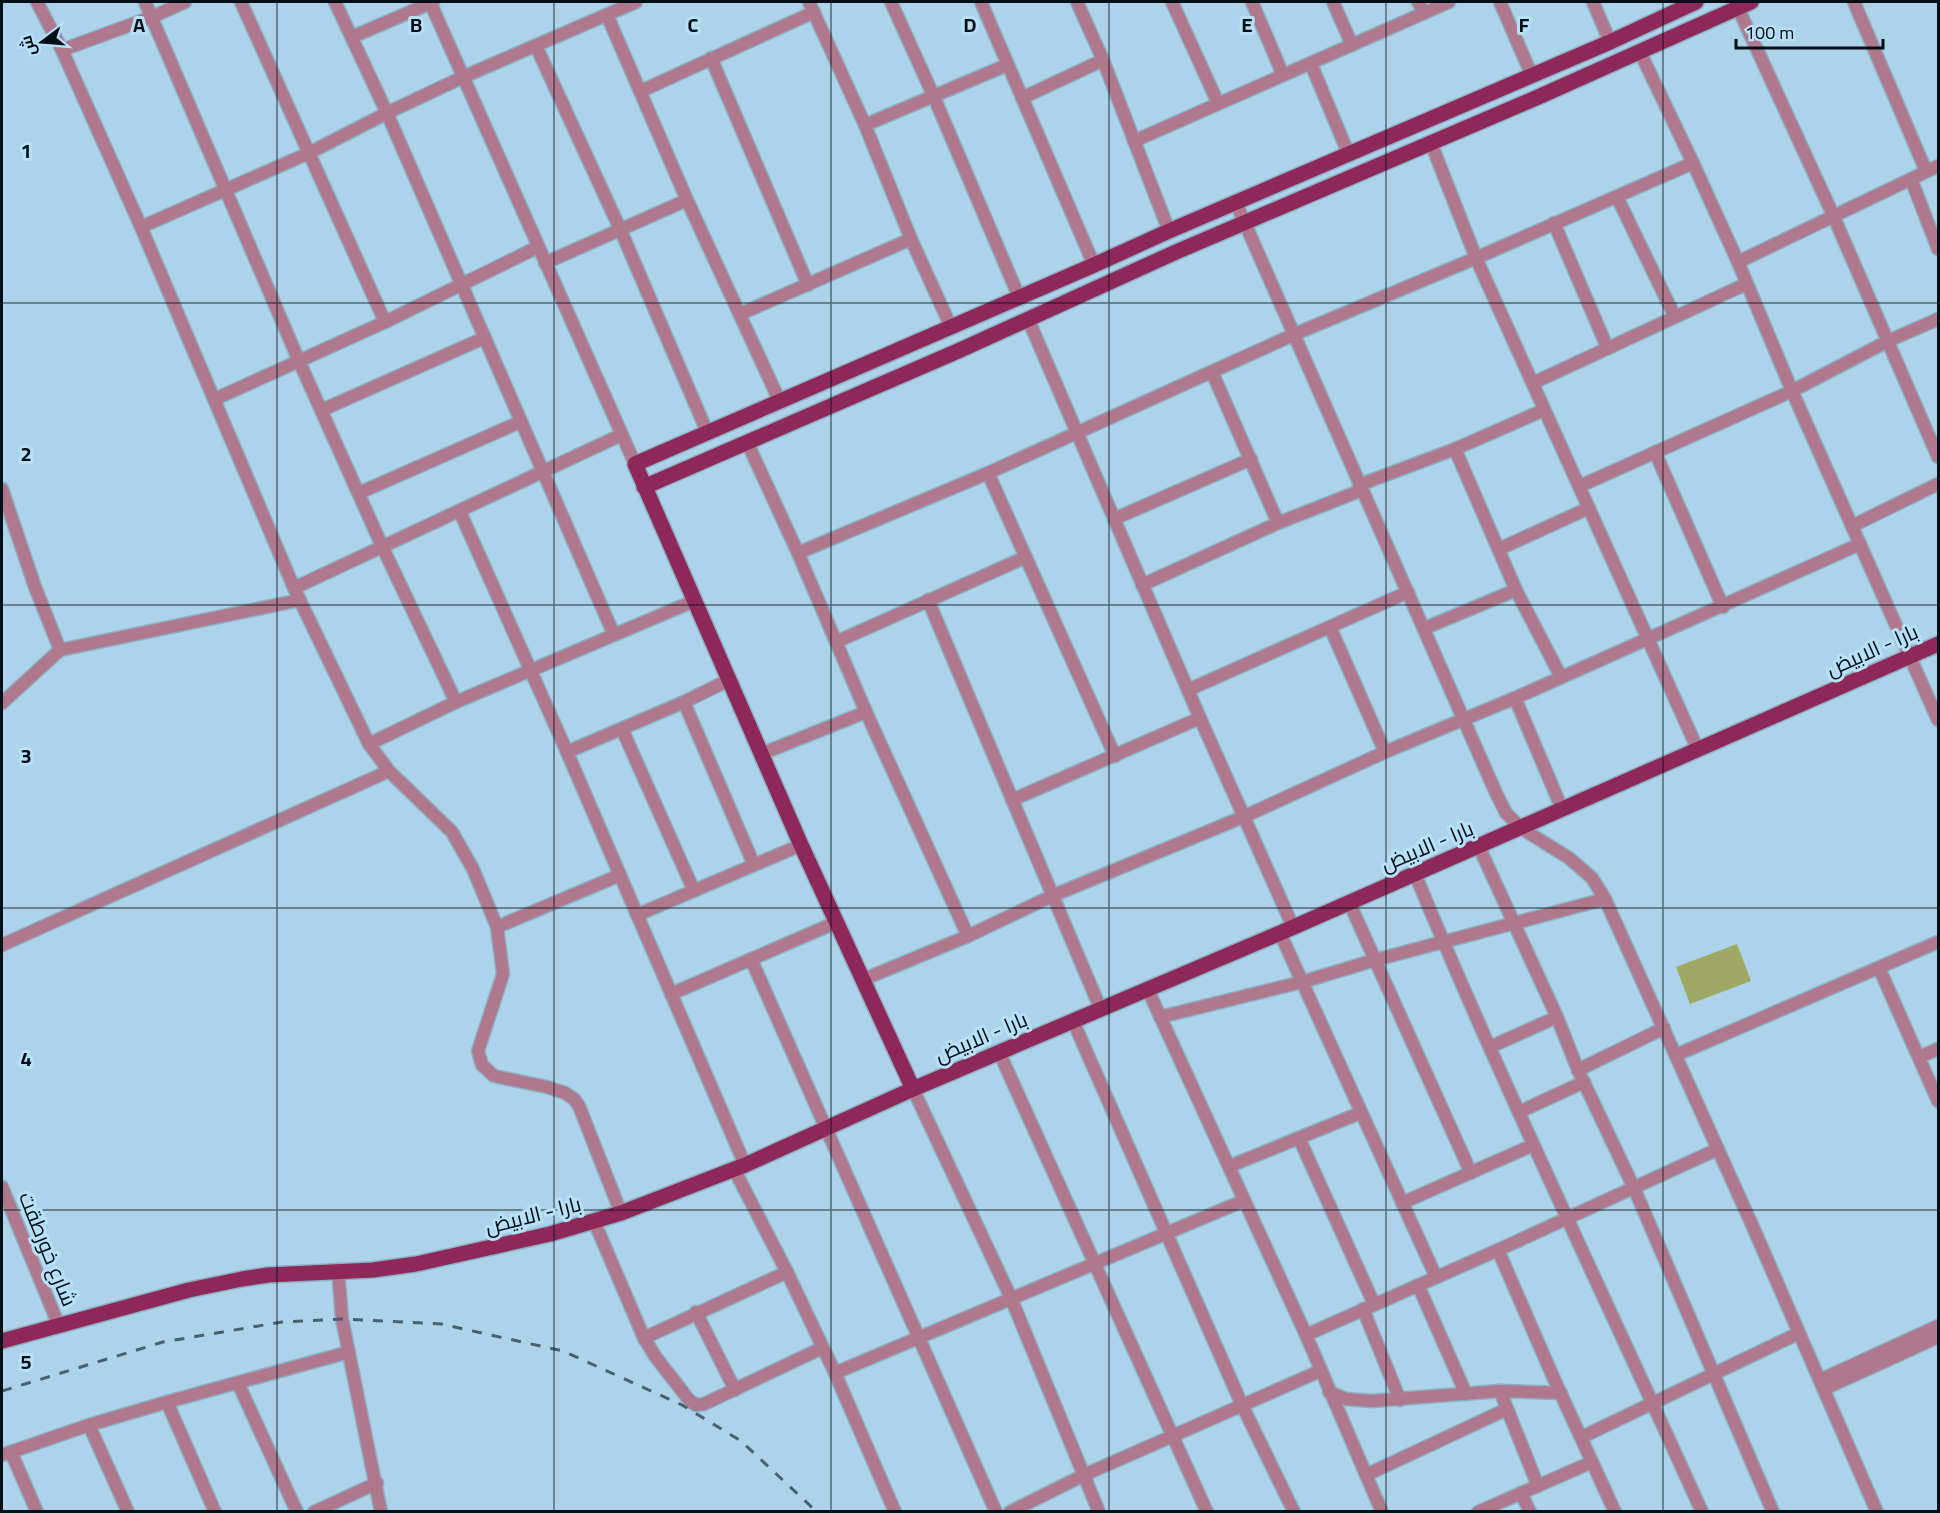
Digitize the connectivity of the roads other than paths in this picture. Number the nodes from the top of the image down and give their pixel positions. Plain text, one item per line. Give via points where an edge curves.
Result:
1 (37, 2) edge
2 (145, 2) edge
3 (185, 2) edge
4 (241, 2) edge
5 (335, 2) edge
6 (431, 2) edge
7 (636, 2) edge
8 (891, 2) edge
9 (981, 2) edge
10 (1077, 2) edge
11 (1172, 2) edge
12 (1252, 2) edge
13 (1333, 2) edge
14 (1449, 2) edge
15 (1500, 2) edge
16 (1593, 2) edge
17 (1696, 2) edge
18 (1854, 2) edge
19 (1745, 5) edge
20 (812, 7) edge
21 (1421, 7) edge
22 (607, 15) junction
23 (152, 17) junction
24 (352, 37) junction
25 (1610, 42) junction
26 (1352, 45) junction
27 (536, 46) junction
28 (62, 50) junction
29 (1640, 52) junction
30 (711, 58) junction
31 (1103, 60) junction
32 (1007, 64) junction
33 (1311, 64) junction
34 (1283, 75) junction
35 (1532, 76) junction
36 (463, 77) junction
37 (642, 90) junction
38 (934, 97) junction
39 (1022, 98) junction
40 (1218, 103) junction
41 (387, 113) junction
42 (865, 125) junction
43 (1134, 141) junction
44 (1431, 142) junction
45 (309, 153) junction
46 (1349, 154) junction
47 (1693, 163) junction
48 (1938, 166) edge
49 (1926, 171) junction
50 (1911, 179) junction
51 (226, 188) junction
52 (1617, 197) junction
53 (687, 200) junction
54 (1236, 203) junction
55 (1833, 215) junction
56 (1245, 223) junction
57 (1554, 223) junction
58 (141, 227) junction
59 (621, 231) junction
60 (1169, 231) junction
61 (911, 239) junction
62 (538, 247) junction
63 (1938, 249) edge
64 (1476, 258) junction
65 (1738, 262) junction
66 (545, 263) junction
67 (1094, 265) junction
68 (460, 284) junction
69 (1746, 284) junction
70 (808, 285) junction
71 (1019, 297) junction
72 (740, 314) junction
73 (1675, 317) junction
74 (1028, 319) junction
75 (1938, 319) edge
76 (385, 322) junction
77 (951, 327) junction
78 (1295, 334) junction
79 (484, 338) junction
80 (1888, 341) junction
81 (1607, 347) junction
82 (299, 361) junction
83 (1212, 372) junction
84 (1533, 383) junction
85 (1792, 391) junction
86 (215, 399) junction
87 (780, 402) junction
88 (322, 410) junction
89 (1544, 410) junction
90 (520, 422) junction
91 (708, 434) junction
92 (1077, 434) junction
93 (621, 435) junction
94 (747, 442) junction
95 (1455, 449) junction
96 (1654, 452) junction
97 (1938, 457) edge
98 (1251, 459) junction
99 (635, 464) junction
100 (988, 473) junction
101 (543, 474) junction
102 (1938, 484) edge
103 (1580, 486) junction
104 (644, 487) junction
105 (1361, 488) junction
106 (2, 489) edge
107 (359, 493) junction
108 (1589, 508) junction
109 (460, 512) junction
110 (1114, 519) junction
111 (1278, 523) junction
112 (1852, 526) junction
113 (1860, 544) junction
114 (382, 546) junction
115 (1499, 549) junction
116 (798, 553) junction
117 (1026, 556) junction
118 (1142, 585) junction
119 (294, 588) junction
120 (1516, 590) junction
121 (1408, 592) junction
122 (300, 600) junction
123 (928, 600) junction
124 (694, 601) junction
125 (1723, 607) junction
126 (1330, 627) junction
127 (1425, 628) junction
128 (614, 635) junction
129 (1649, 638) junction
130 (836, 642) junction
131 (1938, 644) edge
132 (60, 650) junction
133 (1911, 656) junction
134 (530, 669) junction
135 (1561, 677) junction
136 (729, 680) junction
137 (1188, 690) junction
138 (1515, 698) junction
139 (456, 702) junction
140 (684, 702) junction
141 (2, 703) edge
142 (866, 712) junction
143 (1200, 718) junction
144 (1938, 720) edge
145 (1463, 721) junction
146 (622, 729) junction
147 (369, 744) junction
148 (1698, 750) junction
149 (567, 752) junction
150 (1385, 752) junction
151 (761, 754) junction
152 (1116, 756) junction
153 (389, 771) junction
154 (1012, 800) junction
155 (1562, 809) junction
156 (1243, 817) junction
157 (1521, 828) junction
158 (801, 845) junction
159 (1479, 847) junction
160 (754, 865) junction
161 (1416, 873) junction
162 (620, 875) junction
163 (694, 891) junction
164 (1052, 896) junction
165 (1605, 899) junction
166 (1349, 903) junction
167 (637, 915) junction
168 (837, 922) junction
169 (1513, 924) junction
170 (497, 927) junction
171 (1287, 930) junction
172 (968, 936) junction
173 (1938, 942) edge
174 (1444, 943) junction
175 (2, 945) edge
176 (751, 959) junction
177 (1376, 960) junction
178 (1879, 969) junction
179 (862, 980) junction
180 (1302, 982) junction
181 (1148, 990) junction
182 (671, 994) junction
183 (1101, 1010) junction
184 (1160, 1017) junction
185 (1557, 1017) junction
186 (1073, 1021) junction
187 (1664, 1028) junction
188 (1490, 1047) junction
189 (1938, 1049) edge
190 (999, 1052) junction
191 (1676, 1055) junction
192 (1919, 1056) junction
193 (1578, 1070) junction
194 (1584, 1083) junction
195 (913, 1089) junction
196 (1938, 1101) edge
197 (1519, 1112) junction
198 (1360, 1113) junction
199 (826, 1127) junction
200 (1299, 1138) junction
201 (1533, 1145) junction
202 (1718, 1149) junction
203 (1230, 1166) junction
204 (739, 1167) junction
205 (1471, 1173) junction
206 (2, 1186) edge
207 (1634, 1188) junction
208 (1243, 1201) junction
209 (1402, 1203) junction
210 (621, 1213) junction
211 (1568, 1218) junction
212 (594, 1221) junction
213 (1165, 1232) junction
214 (1498, 1250) junction
215 (1094, 1263) junction
216 (338, 1270) junction
217 (787, 1272) junction
218 (1436, 1277) junction
219 (1418, 1285) junction
220 (1011, 1298) junction
221 (1369, 1307) junction
222 (696, 1312) junction
223 (59, 1326) junction
224 (1938, 1326) edge
225 (1799, 1333) junction
226 (1306, 1335) junction
227 (918, 1337) junction
228 (1938, 1337) edge
229 (644, 1338) junction
230 (2, 1341) edge
231 (822, 1348) junction
232 (349, 1353) junction
233 (1320, 1371) junction
234 (835, 1372) junction
235 (1714, 1375) junction
236 (238, 1383) junction
237 (1822, 1384) junction
238 (735, 1390) junction
239 (1500, 1391) junction
240 (1329, 1392) junction
241 (1561, 1393) junction
242 (1466, 1394) junction
243 (1400, 1400) junction
244 (167, 1402) junction
245 (1653, 1404) junction
246 (1242, 1406) junction
247 (1507, 1409) junction
248 (89, 1425) junction
249 (1173, 1436) junction
250 (1582, 1437) junction
251 (6, 1453) edge
252 (1592, 1462) junction
253 (1084, 1475) junction
254 (1366, 1475) junction
255 (376, 1483) junction
256 (1538, 1486) junction
257 (1521, 1492) junction
258 (37, 1512) edge
259 (128, 1512) edge
260 (215, 1512) edge
261 (297, 1512) edge
262 (314, 1512) edge
263 (381, 1512) edge
264 (895, 1512) edge
265 (996, 1512) edge
266 (1010, 1512) edge
267 (1099, 1512) edge
268 (1207, 1512) edge
269 (1294, 1512) edge
270 (1382, 1512) edge
271 (1478, 1512) edge
272 (1530, 1512) edge
273 (1615, 1512) edge
274 (1702, 1512) edge
275 (1773, 1512) edge
276 (1877, 1512) edge

1 - 28 street
2 - 23 street
3 - 23 street
4 - 45 street
5 - 24 street
6 - 24 street
6 - 36 street
7 - 22 street
8 - 38 street
9 - 32 street
10 - 31 street
11 - 40 street
12 - 34 street
13 - 26 street
14 - 21 street
15 - 35 street
16 - 25 street
17 - 25 main road
18 - 49 street
19 - 29 main road
19 - 55 street
20 - 30 street
20 - 42 street
21 - 26 street
22 - 27 street
22 - 37 street
23 - 28 street
23 - 51 street
24 - 41 street
25 - 35 main road
26 - 33 street
27 - 36 street
27 - 59 street
28 - 58 street
29 - 44 main road
29 - 47 street
30 - 37 street
30 - 70 street
31 - 39 street
31 - 43 street
32 - 38 street
32 - 39 street
33 - 34 street
33 - 46 street
34 - 40 street
35 - 46 main road
36 - 41 street
36 - 62 street
37 - 53 street
38 - 42 street
38 - 71 street
39 - 67 street
40 - 43 street
41 - 45 street
41 - 68 street
42 - 61 street
43 - 60 street
44 - 56 main road
44 - 64 street
45 - 51 street
45 - 76 street
46 - 54 main road
47 - 52 street
47 - 65 street
48 - 49 street
49 - 50 street
50 - 55 street
50 - 63 street
51 - 58 street
51 - 82 street
52 - 57 street
52 - 73 street
53 - 59 street
53 - 72 street
54 - 56 street
54 - 60 main road
55 - 65 street
55 - 80 street
56 - 74 main road
56 - 78 street
57 - 64 street
57 - 81 street
58 - 86 street
59 - 66 street
59 - 91 street
60 - 67 main road
61 - 70 street
61 - 77 street
62 - 66 street
62 - 68 street
64 - 78 street
64 - 84 street
65 - 69 street
66 - 93 street
67 - 71 main road
68 - 76 street
68 - 79 street
69 - 73 street
69 - 85 street
70 - 72 street
71 - 77 main road
72 - 87 street
73 - 81 street
74 - 92 street
74 - 94 main road
75 - 80 street
76 - 82 street
77 - 87 main road
78 - 83 street
78 - 105 street
79 - 88 street
79 - 90 street
80 - 85 street
80 - 97 street
81 - 84 street
82 - 86 street
82 - 88 street
83 - 92 street
83 - 98 street
84 - 89 street
85 - 96 street
85 - 112 street
86 - 119 street
87 - 91 main road
88 - 107 street
89 - 95 street
89 - 103 street
90 - 101 street
90 - 107 street
91 - 99 main road
92 - 100 street
92 - 110 street
93 - 99 street
93 - 101 street
94 - 104 main road
94 - 116 street
95 - 105 street
95 - 115 street
96 - 103 street
96 - 125 street
98 - 110 street
98 - 111 street
99 - 104 main road
100 - 116 street
100 - 117 street
101 - 109 street
101 - 128 street
102 - 112 street
103 - 108 street
104 - 124 main road
105 - 111 street
105 - 121 street
106 - 132 street
107 - 114 street
108 - 115 street
108 - 129 street
109 - 114 street
109 - 134 street
110 - 118 street
111 - 118 street
112 - 113 street
113 - 125 street
113 - 133 street
114 - 119 street
114 - 139 street
115 - 120 street
116 - 130 street
117 - 123 street
117 - 152 street
118 - 137 street
119 - 122 street
120 - 127 street
120 - 135 street
121 - 126 street
121 - 127 street
122 - 132 street
122 - 147 street
123 - 130 street
123 - 154 street
124 - 128 street
124 - 136 main road
125 - 129 street
126 - 137 street
126 - 150 street
127 - 145 street
128 - 134 street
129 - 135 street
129 - 148 street
130 - 142 street
131 - 133 main road, بارا - الابيض
132 - 141 street
133 - 144 street
133 - 148 main road, بارا - الابيض
134 - 139 street
134 - 149 street
135 - 138 street
136 - 140 street
136 - 151 main road
137 - 143 street
138 - 145 street
138 - 155 street
139 - 147 street
140 - 146 street
140 - 160 street
142 - 151 street
142 - 172 street
143 - 152 street
143 - 156 street
145 - 150 street
145 - 157 street via 1506,813
146 - 149 street
146 - 163 street
147 - 153 street
148 - 155 main road, بارا - الابيض
149 - 162 street
150 - 156 street
151 - 158 main road
152 - 154 street
153 - 170 street via 452,832 473,868
153 - 175 street
154 - 164 street
155 - 157 main road, بارا - الابيض
156 - 164 street
156 - 171 street
157 - 159 main road, بارا - الابيض
157 - 165 street via 1569,858 1592,878
158 - 160 street
158 - 168 main road
159 - 161 main road, بارا - الابيض
159 - 169 street
160 - 163 street
161 - 166 main road, بارا - الابيض
161 - 174 street
162 - 167 street
162 - 170 street
163 - 167 street
164 - 172 street
164 - 183 street
165 - 169 street
165 - 187 street
166 - 171 main road, بارا - الابيض
166 - 177 street
167 - 182 street
168 - 176 street
168 - 179 main road
169 - 174 street
169 - 185 street
170 - 210 street via 503,974 478,1051 482,1065 494,1076 547,1087 574,1099
171 - 180 street
171 - 181 main road, بارا - الابيض
172 - 179 street
173 - 178 street
174 - 177 street
174 - 188 street
176 - 182 street
176 - 199 street
177 - 180 street
177 - 205 street
178 - 191 street
178 - 192 street
179 - 195 main road
180 - 184 street
180 - 198 street
181 - 183 main road, بارا - الابيض
181 - 184 street
182 - 204 street
183 - 186 main road, بارا - الابيض
184 - 203 street
185 - 188 street
185 - 193 street
186 - 190 main road, بارا - الابيض
186 - 213 street
187 - 191 street
187 - 193 street
188 - 197 street
189 - 192 street
190 - 195 main road, بارا - الابيض
190 - 215 street
191 - 202 street
192 - 196 street
193 - 194 street
194 - 197 street
194 - 207 street
195 - 199 main road, بارا - الابيض
195 - 220 street
197 - 201 street
198 - 200 street
198 - 209 street
199 - 204 main road, بارا - الابيض
199 - 227 street
200 - 203 street
200 - 221 street
201 - 205 street
201 - 211 street
202 - 207 street
202 - 225 street
203 - 208 street
204 - 210 main road, بارا - الابيض
204 - 217 street
205 - 209 street
206 - 223 street, شارع خورطقت
207 - 211 street
207 - 235 street
208 - 213 street
208 - 226 street
209 - 218 street
210 - 212 main road, بارا - الابيض
211 - 214 street
211 - 245 street
212 - 216 main road, بارا - الابيض via 416,1264
212 - 229 street
213 - 215 street
213 - 246 street
214 - 218 street
214 - 241 street
215 - 220 street
215 - 249 street
216 - 223 main road, بارا - الابيض via 242,1279
216 - 232 street
217 - 222 street
217 - 231 street
218 - 219 street
219 - 221 street
219 - 242 street
220 - 227 street
220 - 253 street
221 - 226 street
221 - 243 street
222 - 229 street
222 - 238 street
223 - 230 main road, بارا - الابيض
224 - 237 street
225 - 235 street
225 - 237 street
226 - 233 street
227 - 234 street
227 - 265 street
228 - 237 street
229 - 238 street via 688,1400 696,1405
231 - 234 street
231 - 238 street
232 - 236 street
232 - 255 street
233 - 240 street
233 - 246 street
234 - 264 street
235 - 245 street
235 - 275 street
236 - 244 street
236 - 261 street
237 - 276 street
239 - 241 street
239 - 242 street
239 - 247 street
240 - 243 street via 1347,1399
240 - 254 street
241 - 250 street
242 - 243 street
244 - 248 street
244 - 260 street
245 - 250 street
245 - 274 street
246 - 249 street
246 - 269 street
247 - 254 street
247 - 256 street
248 - 251 street
248 - 259 street
249 - 253 street
249 - 268 street
250 - 252 street
251 - 258 street
252 - 256 street
252 - 273 street
253 - 266 street
253 - 267 street
254 - 270 street
255 - 262 street
255 - 263 street
256 - 257 street
257 - 271 street
257 - 272 street

